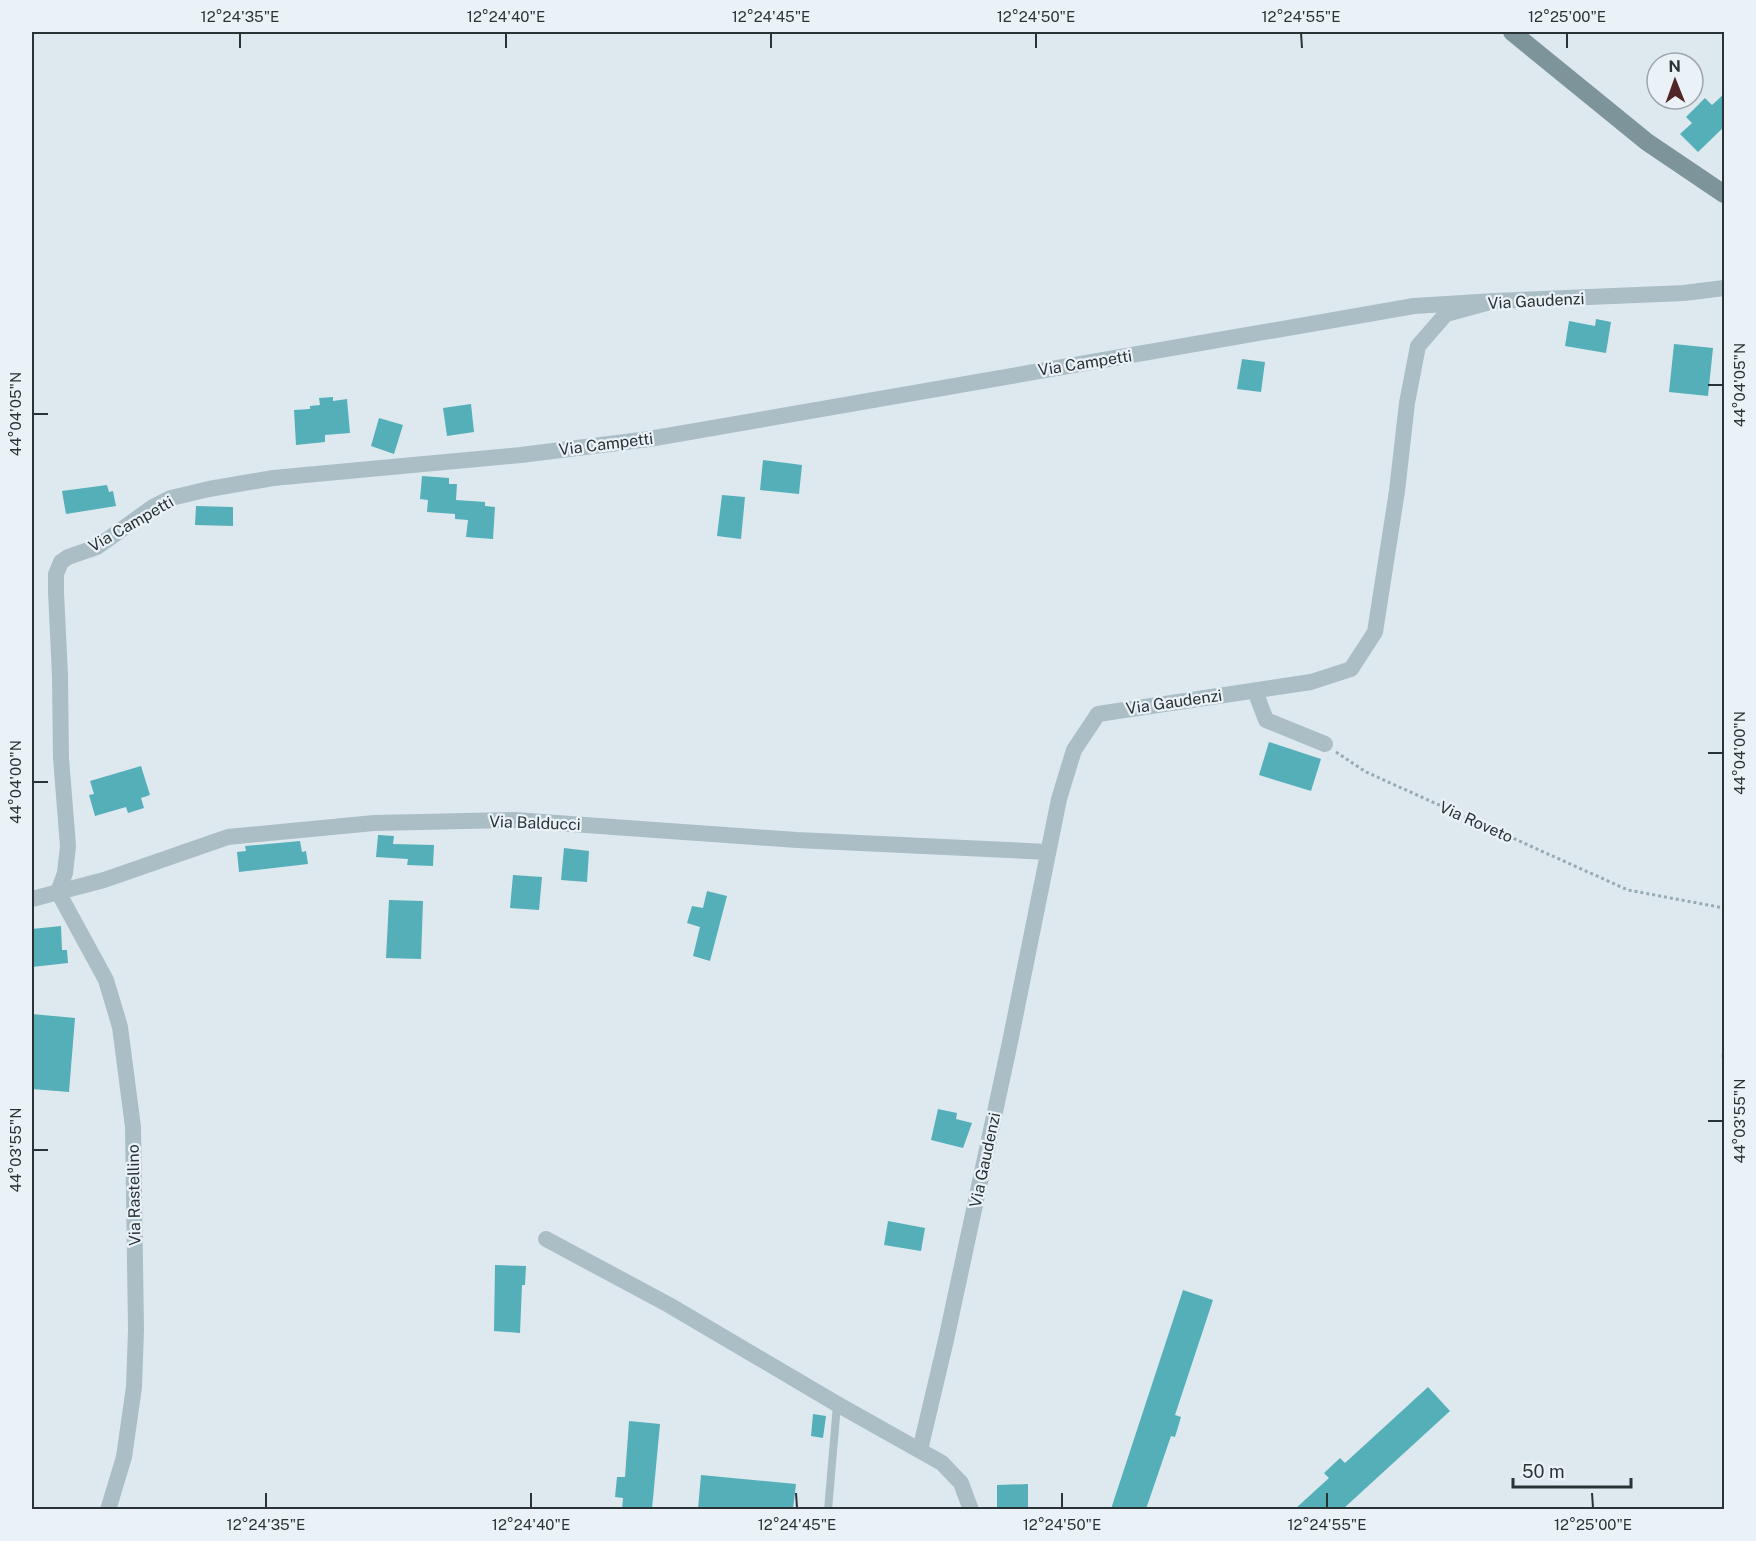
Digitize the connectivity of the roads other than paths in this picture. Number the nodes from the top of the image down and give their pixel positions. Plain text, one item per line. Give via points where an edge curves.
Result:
1 (1512, 32) edge
2 (1725, 194) edge
3 (1725, 288) edge
4 (1494, 301) junction
5 (1255, 691) junction
6 (1325, 744) road end
7 (1048, 852) junction
8 (58, 892) junction
9 (32, 899) edge
10 (546, 1239) dead end
11 (837, 1404) junction
12 (920, 1450) junction
13 (108, 1509) edge
14 (828, 1509) edge
15 (971, 1509) edge

1 - 2 street via 1647,142
3 - 4 street, Via Gaudenzi
4 - 5 street, Via Gaudenzi via 1446,314 1418,346 1375,632 1351,669 1311,682
4 - 8 street, Via Campetti via 1403,307 649,439 273,478 171,498 97,547 68,557 56,574 61,758 68,846
5 - 6 street via 1266,720
5 - 7 street, Via Gaudenzi via 1098,714 1074,750
7 - 8 street, Via Balducci via 797,840 515,820 374,823 228,837
7 - 12 street, Via Gaudenzi
8 - 9 street, Via Balducci
8 - 13 street, Via Rastellino via 106,981 120,1027 133,1126 134,1387 124,1456
10 - 11 street via 669,1305
11 - 12 street
11 - 14 lane
12 - 15 street via 942,1463 961,1483

